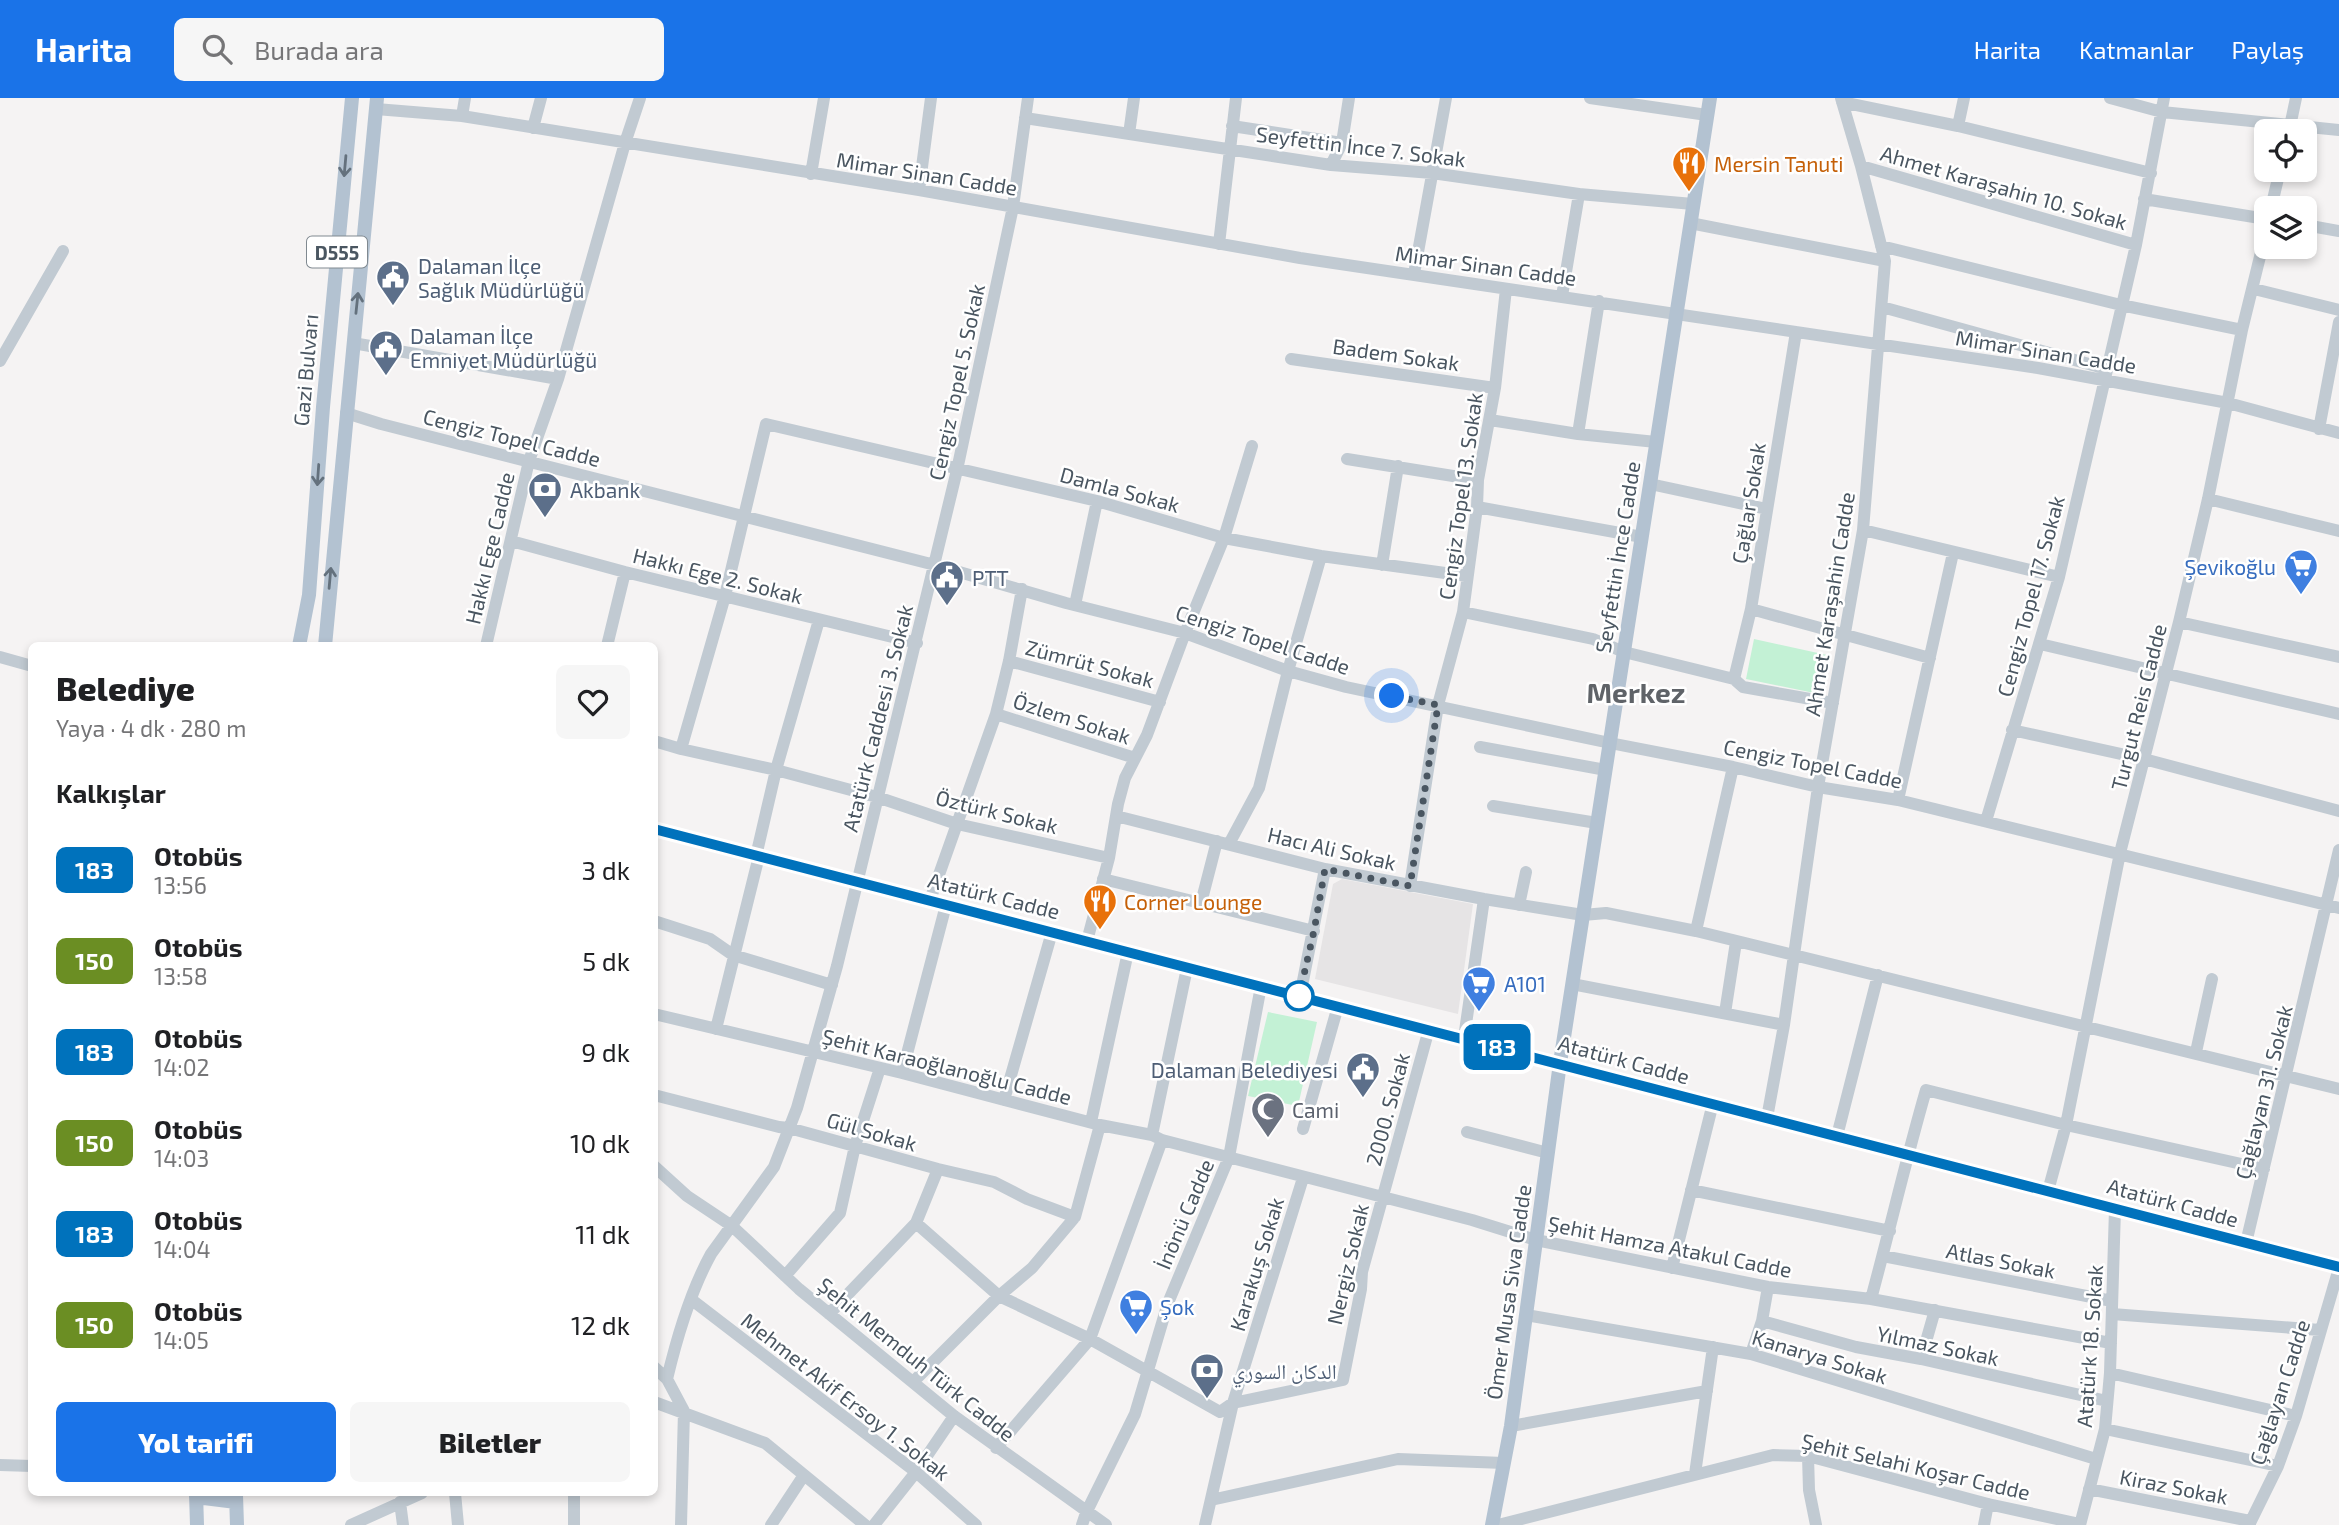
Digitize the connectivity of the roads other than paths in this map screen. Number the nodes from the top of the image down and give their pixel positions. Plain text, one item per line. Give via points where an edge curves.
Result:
1 (352, 98) edge
2 (465, 98) edge
3 (541, 98) edge
4 (640, 98) edge
5 (824, 98) edge
6 (931, 98) edge
7 (1028, 98) edge
8 (1134, 98) edge
9 (1236, 98) edge
10 (1349, 98) edge
11 (1446, 98) edge
12 (1590, 98) edge
13 (1710, 98) edge
14 (1964, 98) edge
15 (2110, 98) edge
16 (2164, 98) edge
17 (2296, 98) edge
18 (1841, 100) edge
19 (377, 103) edge
20 (2162, 112) junction
21 (1707, 115) junction
22 (462, 116) junction
23 (1025, 118) junction
24 (2292, 119) edge
25 (2254, 124) edge
26 (1232, 126) junction
27 (1958, 126) junction
28 (533, 128) junction
29 (2317, 129) edge
30 (2339, 130) edge
31 (1129, 134) junction
32 (625, 143) junction
33 (1342, 143) junction
34 (1229, 149) junction
35 (1331, 165) junction
36 (1861, 166) junction
37 (1432, 173) junction
38 (2151, 173) junction
39 (811, 174) junction
40 (919, 190) junction
41 (1579, 194) junction
42 (2144, 199) junction
43 (1693, 204) junction
44 (1013, 207) junction
45 (2254, 217) edge
46 (1690, 223) junction
47 (2317, 227) edge
48 (2339, 231) edge
49 (1219, 244) junction
50 (2136, 245) junction
51 (1881, 246) junction
52 (63, 251) dead end
53 (2260, 259) edge
54 (1885, 261) junction
55 (1414, 274) junction
56 (1506, 289) junction
57 (2254, 289) junction
58 (1562, 296) junction
59 (1599, 301) junction
60 (2121, 305) junction
61 (1882, 307) junction
62 (2339, 310) edge
63 (1676, 313) junction
64 (2339, 322) edge
65 (2242, 330) junction
66 (1796, 332) junction
67 (353, 343) junction
68 (1879, 345) junction
69 (1291, 359) dead end
70 (0, 361) edge
71 (2106, 374) junction
72 (558, 379) junction
73 (1495, 388) junction
74 (2228, 403) junction
75 (346, 413) junction
76 (1490, 421) junction
77 (2319, 429) junction
78 (2339, 433) edge
79 (1578, 434) junction
80 (1657, 442) junction
81 (1252, 446) dead end
82 (1346, 459) dead end
83 (529, 461) junction
84 (1398, 466) junction
85 (957, 470) junction
86 (1478, 480) junction
87 (1650, 484) junction
88 (2208, 499) junction
89 (1097, 501) junction
90 (1477, 507) junction
91 (1767, 509) junction
92 (744, 517) junction
93 (1863, 530) junction
94 (2339, 531) edge
95 (1642, 537) junction
96 (1224, 538) junction
97 (511, 541) junction
98 (1952, 553) junction
99 (1321, 556) junction
100 (935, 565) junction
101 (1381, 565) junction
102 (625, 572) junction
103 (1467, 576) junction
104 (2059, 577) junction
105 (1022, 589) junction
106 (725, 596) junction
107 (1075, 605) junction
108 (1751, 609) junction
109 (1463, 612) junction
110 (819, 620) junction
111 (2179, 622) junction
112 (1185, 634) junction
113 (1844, 635) junction
114 (300, 642) edge
115 (325, 642) edge
116 (487, 642) edge
117 (608, 642) edge
118 (917, 643) junction
119 (2040, 644) junction
120 (1624, 652) junction
121 (0, 657) edge
122 (2339, 657) edge
123 (1930, 658) junction
124 (1009, 661) junction
125 (28, 665) edge
126 (1287, 671) junction
127 (2164, 675) junction
128 (1734, 679) junction
129 (1160, 702) junction
130 (1833, 703) junction
131 (1438, 705) junction
132 (996, 713) junction
133 (2339, 714) edge
134 (2012, 730) junction
135 (658, 742) edge
136 (1610, 743) junction
137 (1480, 747) dead end
138 (681, 749) junction
139 (1135, 758) junction
140 (2144, 759) junction
141 (1733, 767) junction
142 (776, 770) junction
143 (1606, 770) junction
144 (1818, 787) junction
145 (877, 797) junction
146 (1898, 800) junction
147 (1493, 806) dead end
148 (2339, 810) edge
149 (1116, 816) junction
150 (1986, 821) junction
151 (1597, 823) junction
152 (957, 824) junction
153 (658, 830) edge
154 (1223, 842) junction
155 (2339, 850) edge
156 (2120, 853) junction
157 (758, 856) junction
158 (1108, 858) junction
159 (1325, 869) junction
160 (1526, 872) dead end
161 (1103, 879) junction
162 (856, 881) junction
163 (1410, 886) junction
164 (1484, 899) junction
165 (930, 901) junction
166 (1201, 903) junction
167 (946, 905) junction
168 (1519, 905) junction
169 (2333, 906) edge
170 (1583, 915) junction
171 (658, 922) edge
172 (1314, 931) junction
173 (1696, 931) junction
174 (1052, 932) junction
175 (1087, 941) junction
176 (1737, 942) junction
177 (1128, 952) junction
178 (733, 955) junction
179 (1794, 955) junction
180 (1186, 968) junction
181 (1878, 975) junction
182 (2212, 979) dead end
183 (1572, 984) junction
184 (832, 985) junction
185 (1261, 986) junction
186 (1300, 996) junction
187 (1338, 1006) junction
188 (1725, 1013) junction
189 (658, 1015) edge
190 (1784, 1024) junction
191 (2085, 1025) junction
192 (716, 1029) junction
193 (1429, 1029) junction
194 (1464, 1038) junction
195 (812, 1052) junction
196 (2196, 1052) junction
197 (1560, 1063) junction
198 (880, 1068) junction
199 (902, 1073) junction
200 (2286, 1074) junction
201 (2339, 1089) edge
202 (658, 1096) edge
203 (1004, 1100) junction
204 (1713, 1103) junction
205 (1767, 1118) junction
206 (1096, 1123) junction
207 (2066, 1125) junction
208 (789, 1128) junction
209 (1303, 1129) dead end
210 (1467, 1132) dead end
211 (1837, 1136) junction
212 (1157, 1137) junction
213 (855, 1146) junction
214 (1548, 1153) junction
215 (1907, 1154) junction
216 (1229, 1157) junction
217 (938, 1169) junction
218 (2264, 1169) junction
219 (658, 1170) edge
220 (1303, 1178) junction
221 (1691, 1190) junction
222 (2048, 1191) junction
223 (1382, 1198) junction
224 (2115, 1209) junction
225 (1075, 1217) junction
226 (916, 1223) junction
227 (732, 1226) junction
228 (1890, 1231) junction
229 (1536, 1240) junction
230 (2246, 1243) junction
231 (1883, 1256) junction
232 (1672, 1268) junction
233 (2339, 1268) edge
234 (785, 1276) junction
235 (1768, 1287) junction
236 (999, 1296) junction
237 (1871, 1299) junction
238 (692, 1300) junction
239 (2112, 1307) junction
240 (1935, 1310) junction
241 (830, 1314) junction
242 (1526, 1315) junction
243 (1762, 1321) junction
244 (2320, 1329) junction
245 (1090, 1339) junction
246 (2111, 1343) junction
247 (1713, 1347) junction
248 (1751, 1354) junction
249 (1921, 1359) junction
250 (658, 1371) edge
251 (1147, 1371) junction
252 (2110, 1373) junction
253 (667, 1379) junction
254 (912, 1382) junction
255 (1707, 1391) junction
256 (2107, 1401) junction
257 (658, 1403) edge
258 (1233, 1403) junction
259 (684, 1411) junction
260 (954, 1416) junction
261 (2296, 1416) junction
262 (1511, 1426) junction
263 (2105, 1429) junction
264 (996, 1448) junction
265 (1808, 1456) junction
266 (2096, 1459) junction
267 (1504, 1463) junction
268 (0, 1465) edge
269 (28, 1465) edge
270 (2278, 1466) junction
271 (916, 1472) junction
272 (1695, 1474) junction
273 (804, 1475) junction
274 (2089, 1489) junction
275 (192, 1496) edge
276 (214, 1496) edge
277 (415, 1496) edge
278 (455, 1496) edge
279 (573, 1496) edge
280 (236, 1498) edge
281 (1211, 1500) junction
282 (400, 1502) junction
283 (1987, 1504) junction
284 (1084, 1519) edge
285 (2250, 1523) edge
286 (864, 1524) edge
287 (197, 1525) edge
288 (237, 1525) edge
289 (351, 1525) edge
290 (403, 1525) edge
291 (458, 1525) edge
292 (574, 1525) edge
293 (681, 1525) edge
294 (771, 1525) edge
295 (976, 1525) edge
296 (1106, 1525) edge
297 (1205, 1525) edge
298 (1492, 1525) edge
299 (1499, 1525) edge
300 (1816, 1525) edge
301 (1984, 1525) edge
302 (2080, 1525) edge

1 -> 114 main road, Gazi Bulvarı / D555 via 309,595
2 - 22 street
3 - 28 street
4 - 32 street, Hakkı Ege Cadde
5 - 39 street
6 - 40 street
7 - 23 street, Cengiz Topel 5. Sokak
8 - 31 street
9 - 26 street
10 - 33 street
11 - 37 street
12 - 21 street
13 - 21 main road, Seyfettin İnce Cadde
14 - 27 street
15 - 20 street
16 - 20 street, Cengiz Topel 17. Sokak
17 - 24 street
18 - 27 street
18 - 36 street, Ahmet Karaşahin Cadde
19 - 22 street, Mimar Sinan Cadde
67 -> 19 main road, D555
20 - 25 street
20 - 38 street, Cengiz Topel 17. Sokak
21 - 43 main road, Seyfettin İnce Cadde
22 - 28 street, Mimar Sinan Cadde
23 - 31 street, Seyfettin İnce 7. Sokak
23 - 44 street, Cengiz Topel 5. Sokak
26 - 33 street
26 - 34 street
27 - 38 street
28 - 32 street, Mimar Sinan Cadde
29 - 30 street
31 - 34 street, Seyfettin İnce 7. Sokak
32 - 39 street, Mimar Sinan Cadde
32 - 72 street, Hakkı Ege Cadde
33 - 35 street
34 - 35 street, Seyfettin İnce 7. Sokak
34 - 49 street
35 - 37 street, Seyfettin İnce 7. Sokak
36 - 50 street, Ahmet Karaşahin 10. Sokak
36 - 51 street, Ahmet Karaşahin Cadde
37 - 41 street, Seyfettin İnce 7. Sokak
37 - 55 street
38 - 42 street, Cengiz Topel 17. Sokak
39 - 40 street, Mimar Sinan Cadde
40 - 44 street, Mimar Sinan Cadde
41 - 43 street, Seyfettin İnce 7. Sokak
41 - 58 street
42 - 45 street
42 - 50 street, Cengiz Topel 17. Sokak
43 - 46 main road, Seyfettin İnce Cadde
44 - 49 street, Mimar Sinan Cadde
44 - 85 street, Cengiz Topel 5. Sokak
46 - 54 street
46 - 63 main road, Seyfettin İnce Cadde
47 - 48 street
49 - 55 street, Mimar Sinan Cadde
50 - 60 street, Cengiz Topel 17. Sokak
51 - 54 street, Ahmet Karaşahin Cadde
51 - 60 street
52 - 70 street
53 - 57 street, Turgut Reis Cadde
54 - 61 street, Ahmet Karaşahin Cadde
55 - 56 street, Mimar Sinan Cadde
56 - 58 street, Mimar Sinan Cadde
56 - 73 street, Cengiz Topel 13. Sokak
57 - 62 street
57 - 65 street, Turgut Reis Cadde
58 - 59 street, Mimar Sinan Cadde
59 - 63 street, Mimar Sinan Cadde
59 - 79 street
60 - 65 street
60 - 71 street, Cengiz Topel 17. Sokak
61 - 68 street, Ahmet Karaşahin Cadde
61 - 71 street
63 - 66 street, Mimar Sinan Cadde
63 - 80 main road, Seyfettin İnce Cadde
64 - 77 street
65 - 74 street, Turgut Reis Cadde
66 - 68 street, Mimar Sinan Cadde
66 - 91 street, Çağlar Sokak
67 - 72 street
67 - 75 main road, D555
68 - 71 street, Mimar Sinan Cadde
68 - 93 street, Ahmet Karaşahin Cadde
69 - 73 street, Badem Sokak
71 - 74 street, Mimar Sinan Cadde
71 - 104 street, Cengiz Topel 17. Sokak
72 - 83 street, Hakkı Ege Cadde
73 - 76 street, Cengiz Topel 13. Sokak
74 - 77 street, Mimar Sinan Cadde
74 - 88 street, Turgut Reis Cadde
75 - 83 street, Cengiz Topel Cadde
115 -> 75 main road, D555
76 - 79 street
76 - 86 street, Cengiz Topel 13. Sokak
77 - 78 street, Mimar Sinan Cadde
79 - 80 street
80 - 87 main road, Seyfettin İnce Cadde
81 - 96 street
82 - 84 street
83 - 92 street, Cengiz Topel Cadde
83 - 97 street, Hakkı Ege Cadde
84 - 86 street
84 - 101 street
85 - 89 street, Damla Sokak
85 - 92 street, Damla Sokak via 766,424
85 - 100 street, Cengiz Topel 5. Sokak
86 - 90 street, Cengiz Topel 13. Sokak
87 - 91 street
87 - 95 main road, Seyfettin İnce Cadde
88 - 94 street
88 - 111 street, Turgut Reis Cadde
89 - 96 street, Damla Sokak
89 - 107 street
90 - 95 street
90 - 103 street, Cengiz Topel 13. Sokak
91 - 108 street, Çağlar Sokak
92 - 100 street, Cengiz Topel Cadde
92 - 106 street
93 - 98 street
93 - 113 street, Ahmet Karaşahin Cadde
95 - 120 main road, Seyfettin İnce Cadde
96 - 99 street, Damla Sokak
96 - 112 street
97 - 102 street, Hakkı Ege 2. Sokak
97 - 116 street, Hakkı Ege Cadde
98 - 104 street
98 - 123 street
99 - 101 street, Damla Sokak
99 - 126 street
100 - 105 street, Cengiz Topel Cadde
100 - 118 street, Atatürk Caddesi 3. Sokak
101 - 103 street, Damla Sokak
102 - 106 street, Hakkı Ege 2. Sokak
102 - 117 street
103 - 109 street, Cengiz Topel 13. Sokak
104 - 119 street, Cengiz Topel 17. Sokak
105 - 107 street, Cengiz Topel Cadde
105 - 124 street
106 - 110 street, Hakkı Ege 2. Sokak
106 - 138 street
107 - 112 street, Cengiz Topel Cadde
108 - 113 street
108 - 128 street, Çağlar Sokak
109 - 120 street via 1592,639
109 - 131 street, Cengiz Topel 13. Sokak
110 - 118 street, Hakkı Ege 2. Sokak
110 - 142 street
111 - 122 street
111 - 127 street, Turgut Reis Cadde
112 - 126 street, Cengiz Topel Cadde
112 - 129 street
113 - 123 street
113 - 130 street, Ahmet Karaşahin Cadde
118 - 145 street, Atatürk Caddesi 3. Sokak
119 - 127 street
119 - 134 street, Cengiz Topel 17. Sokak
120 - 128 street
120 - 136 main road, Seyfettin İnce Cadde
121 - 125 street
123 - 146 street
124 - 129 street, Zümrüt Sokak
124 - 132 street
126 - 131 street, Cengiz Topel Cadde
126 - 154 street via 1259,788
127 - 133 street
127 - 140 street, Turgut Reis Cadde
128 - 130 street via 1743,687
129 - 139 street
130 - 144 street, Ahmet Karaşahin Cadde
131 - 136 street, Cengiz Topel Cadde
131 - 163 street, Cengiz Topel 13. Sokak
132 - 139 street, Özlem Sokak
132 - 152 street
134 - 140 street
134 - 150 street, Cengiz Topel 17. Sokak
135 - 138 street, Öztürk Sokak
136 - 141 street, Cengiz Topel Cadde
136 - 143 main road, Seyfettin İnce Cadde
137 - 143 street
138 - 142 street, Öztürk Sokak
139 - 149 street
140 - 148 street
140 - 156 street, Turgut Reis Cadde
141 - 144 street, Cengiz Topel Cadde
141 - 173 street
142 - 145 street, Öztürk Sokak
142 - 157 street
143 - 151 main road, Seyfettin İnce Cadde
144 - 146 street, Cengiz Topel Cadde
144 - 179 street, Ahmet Karaşahin Cadde
145 - 152 street, Öztürk Sokak
145 - 162 street, Atatürk Caddesi 3. Sokak
146 - 150 street, Cengiz Topel Cadde
147 - 151 street
149 - 154 street, Hacı Ali Sokak
149 - 158 street
150 - 156 street, Cengiz Topel Cadde
151 - 170 main road, Seyfettin İnce Cadde
152 - 158 street, Öztürk Sokak
152 - 165 street
153 - 157 main road, Atatürk Cadde
154 - 159 street, Hacı Ali Sokak
154 - 166 street
155 - 169 street, Çağlayan 31. Sokak
156 - 169 street, Cengiz Topel Cadde
156 - 191 street, Turgut Reis Cadde
157 - 162 main road, Atatürk Cadde
157 - 178 street
158 - 161 street
159 - 163 street, Hacı Ali Sokak
159 - 172 street
160 - 168 street
161 - 166 street
161 - 175 street
162 - 165 main road, Atatürk Cadde
162 - 184 street, Atatürk Caddesi 3. Sokak
163 - 164 street, Hacı Ali Sokak
164 - 168 street, Hacı Ali Sokak
164 - 194 street
165 - 167 main road, Atatürk Cadde
166 - 172 street
167 - 174 main road, Atatürk Cadde
167 - 199 street
168 - 170 street, Hacı Ali Sokak
169 - 200 street, Çağlayan 31. Sokak
170 - 173 street, Hacı Ali Sokak via 1606,913
170 - 183 main road, Seyfettin İnce Cadde
171 - 178 street via 710,939
172 - 186 street
173 - 176 street, Hacı Ali Sokak
174 - 175 main road, Atatürk Cadde
174 - 203 street
175 - 177 main road, Atatürk Cadde
176 - 179 street, Hacı Ali Sokak
176 - 188 street
177 - 180 main road, Atatürk Cadde
177 - 206 street
178 - 184 street
178 - 192 street
179 - 181 street, Hacı Ali Sokak
179 - 190 street, Ahmet Karaşahin Cadde
180 - 185 main road, Atatürk Cadde
180 - 212 street
181 - 191 street, Hacı Ali Sokak
181 - 211 street
182 - 196 street
183 - 188 street
183 - 197 main road, Seyfettin İnce Cadde
184 - 195 street, Atatürk Caddesi 3. Sokak
185 - 186 main road, Atatürk Cadde
185 - 216 street, İnönü Cadde
186 - 187 main road, Atatürk Cadde
187 - 193 main road, Atatürk Cadde
187 - 209 street
188 - 190 street
189 - 192 street, Şehit Karaoğlanoğlu Cadde
190 - 205 street, Ahmet Karaşahin Cadde
191 - 196 street, Hacı Ali Sokak
191 - 207 street, Turgut Reis Cadde
192 - 195 street, Şehit Karaoğlanoğlu Cadde
193 - 194 main road, Atatürk Cadde
193 - 223 street, 2000. Sokak
194 - 197 main road, Atatürk Cadde
195 - 198 street, Şehit Karaoğlanoğlu Cadde
195 - 208 street, Atatürk Caddesi 3. Sokak
196 - 200 street, Hacı Ali Sokak
197 - 204 main road, Atatürk Cadde
197 - 214 main road, Ömer Musa Siva Cadde
198 - 199 street, Şehit Karaoğlanoğlu Cadde
198 - 213 street
199 - 203 street, Şehit Karaoğlanoğlu Cadde
200 - 201 street, Hacı Ali Sokak
200 - 218 street, Çağlayan 31. Sokak
202 - 208 street, Gül Sokak
203 - 206 street, Şehit Karaoğlanoğlu Cadde
204 - 205 main road, Atatürk Cadde
204 - 221 street
205 - 211 main road, Atatürk Cadde
206 - 212 street, Şehit Karaoğlanoğlu Cadde
206 - 225 street
207 - 215 street via 1926,1090
207 - 218 street
207 - 222 street, Turgut Reis Cadde
208 - 213 street, Gül Sokak
208 - 227 street, Atatürk Caddesi 3. Sokak via 774,1167
210 - 214 street
211 - 215 main road, Atatürk Cadde
212 - 216 street, Şehit Karaoğlanoğlu Cadde
212 - 245 street
213 - 217 street, Gül Sokak
213 - 234 street via 840,1213
214 - 229 main road, Ömer Musa Siva Cadde
215 - 222 main road, Atatürk Cadde
215 - 228 street
216 - 220 street, Şehit Hamza Atakul Cadde
216 - 251 street, İnönü Cadde via 1168,1303
217 - 225 street, Gül Sokak via 994,1182
217 - 226 street
218 - 230 street, Çağlayan 31. Sokak
219 - 227 street, Şehit Memduh Türk Cadde
220 - 223 street, Şehit Hamza Atakul Cadde
220 - 258 street, Karakuş Sokak
221 - 228 street
221 - 232 street
222 - 224 main road, Atatürk Cadde
223 - 229 street, Şehit Hamza Atakul Cadde
223 - 258 street, Nergiz Sokak via 1362,1272 1342,1380
224 - 230 main road, Atatürk Cadde
224 - 239 street, Atatürk 18. Sokak
225 - 236 street via 1032,1268
226 - 236 street
226 - 241 street
227 - 234 street, Şehit Memduh Türk Cadde
227 - 238 street, Atatürk Caddesi 3. Sokak via 704,1267
228 - 231 street
229 - 232 street, Şehit Hamza Atakul Cadde
229 - 242 main road, Ömer Musa Siva Cadde
230 - 233 main road, Atatürk Cadde
231 - 237 street
231 - 239 street, Atlas Sokak
232 - 235 street, Şehit Hamza Atakul Cadde
233 - 244 street, Çağlayan Cadde
234 - 241 street, Şehit Memduh Türk Cadde
235 - 237 street, Şehit Hamza Atakul Cadde
235 - 243 street
236 - 245 street
236 - 254 street
237 - 240 street, Şehit Hamza Atakul Cadde
238 - 253 street, Atatürk Caddesi 3. Sokak
238 - 271 street, Mehmet Akif Ersoy 1. Sokak
239 - 244 street, Atlas Sokak
239 - 246 street, Atatürk 18. Sokak
240 - 246 street, Şehit Hamza Atakul Cadde
240 - 249 street
241 - 254 street, Şehit Memduh Türk Cadde
242 - 247 street, Kanarya Sokak
242 - 262 main road, Ömer Musa Siva Cadde
243 - 248 street
243 - 249 street, Yılmaz Sokak
244 - 261 street, Çağlayan Cadde
245 - 251 street
245 - 264 street
246 - 252 street, Atatürk 18. Sokak
247 - 248 street, Kanarya Sokak
247 - 255 street
248 - 266 street, Kanarya Sokak
249 - 256 street, Yılmaz Sokak
250 - 253 street
251 - 258 street via 1220,1412
251 - 284 street, İnönü Cadde via 1135,1414
252 - 256 street, Atatürk 18. Sokak
252 - 261 street
253 - 259 street
254 - 260 street, Şehit Memduh Türk Cadde
255 - 262 street
255 - 272 street
256 - 263 street, Atatürk 18. Sokak
257 - 259 street
258 - 281 street, Karakuş Sokak
259 - 273 street via 765,1443
259 - 293 street
260 - 264 street, Şehit Memduh Türk Cadde
260 - 271 street
261 - 270 street, Çağlayan Cadde
262 - 267 main road, Ömer Musa Siva Cadde
263 - 266 street, Atatürk 18. Sokak
263 - 270 street
264 - 284 street, Şehit Memduh Türk Cadde
265 - 272 street, Şehit Selahi Koşar Cadde via 1773,1455
265 - 283 street, Şehit Selahi Koşar Cadde
265 - 300 street
266 - 274 street, Atatürk 18. Sokak
267 - 281 street via 1398,1459
267 - 298 main road, Ömer Musa Siva Cadde
268 - 269 street
270 - 285 street, Çağlayan Cadde
271 - 286 street
271 - 295 street, Mehmet Akif Ersoy 1. Sokak
272 - 299 street, Şehit Selahi Koşar Cadde
273 - 286 street
273 - 294 street
274 - 285 street, Kiraz Sokak
274 - 302 street, Atatürk 18. Sokak
275 - 287 main road
276 - 280 main road
277 - 282 street
278 - 291 street
279 - 292 street
280 - 288 main road
281 - 297 street, Karakuş Sokak
282 - 289 street
282 - 290 street
283 - 301 street
283 - 302 street, Şehit Selahi Koşar Cadde
284 - 296 street

